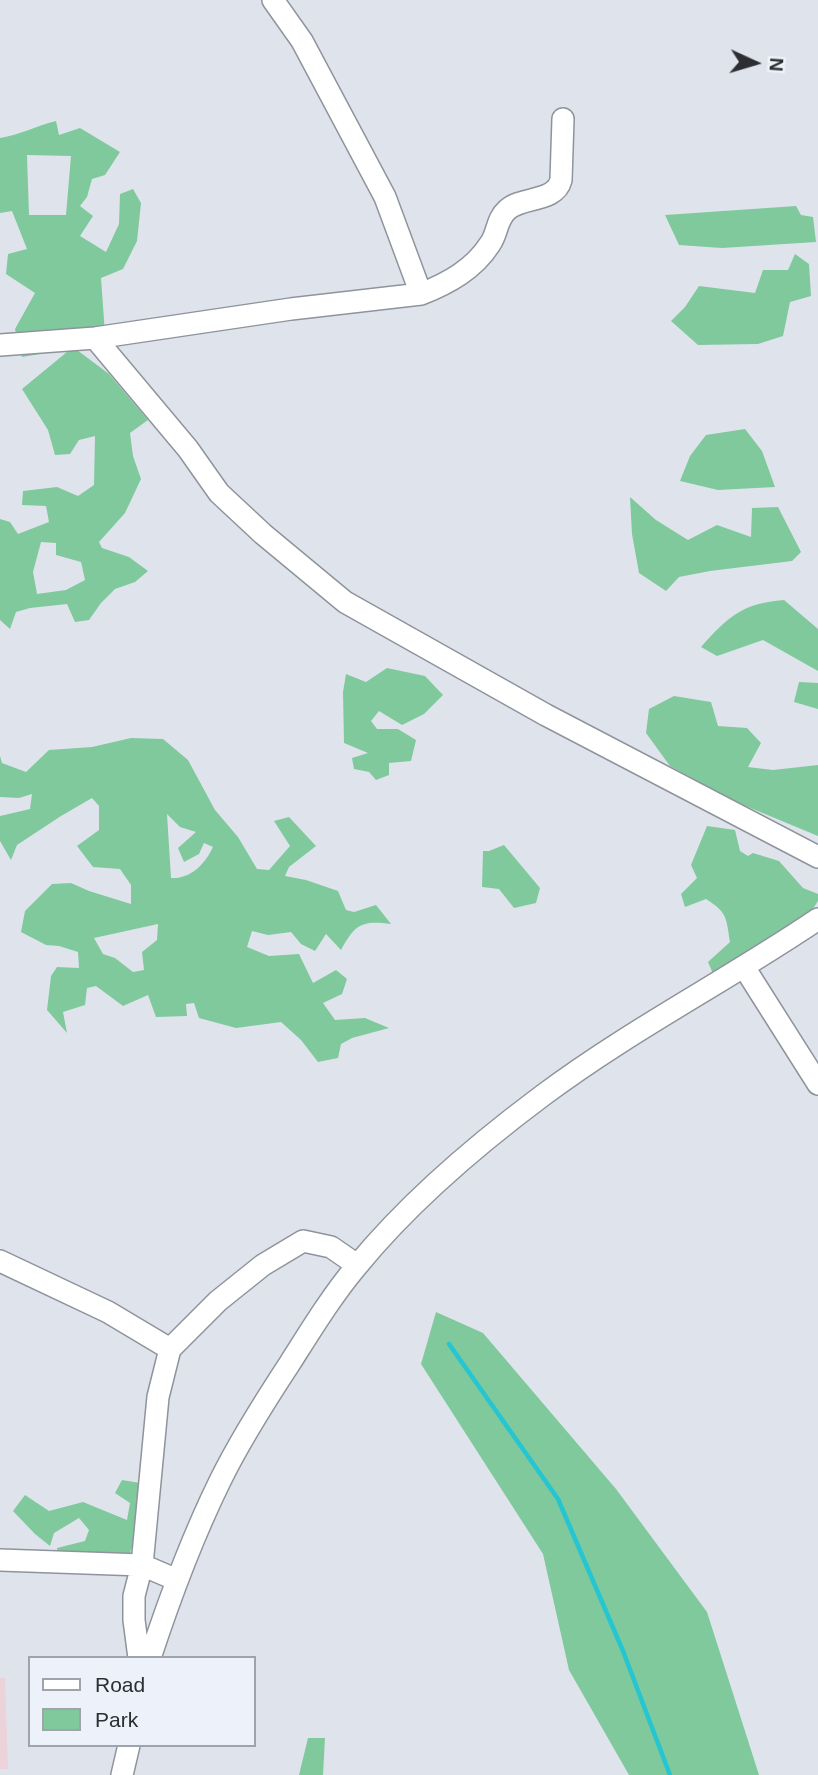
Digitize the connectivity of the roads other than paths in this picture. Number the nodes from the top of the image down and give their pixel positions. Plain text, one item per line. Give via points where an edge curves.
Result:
1 (273, 0) edge
2 (563, 120) dead end
3 (421, 294) junction
4 (95, 338) junction
5 (0, 345) edge
6 (818, 857) edge
7 (818, 919) edge
8 (744, 967) junction
9 (818, 1084) edge
10 (0, 1261) edge
11 (357, 1265) junction
12 (170, 1349) junction
13 (0, 1560) edge
14 (142, 1565) junction
15 (177, 1580) junction
16 (139, 1656) edge
17 (151, 1656) edge
18 (129, 1747) edge
19 (122, 1775) edge

1 - 3 street via 302,41 385,197
2 - 3 street via 558,188 510,207 496,225 490,244 463,274
3 - 4 street
4 - 5 street
4 - 6 street via 219,493 345,602 546,715
7 - 8 street
8 - 9 street
8 - 11 street via 542,1096 408,1209
10 - 12 street via 108,1312
11 - 12 street via 331,1247 303,1241 218,1301
11 - 15 street via 330,1299 255,1418 221,1478
12 - 14 street via 158,1398
13 - 14 street
14 - 15 street
14 - 16 street via 134,1596
15 - 17 street
18 - 19 street

